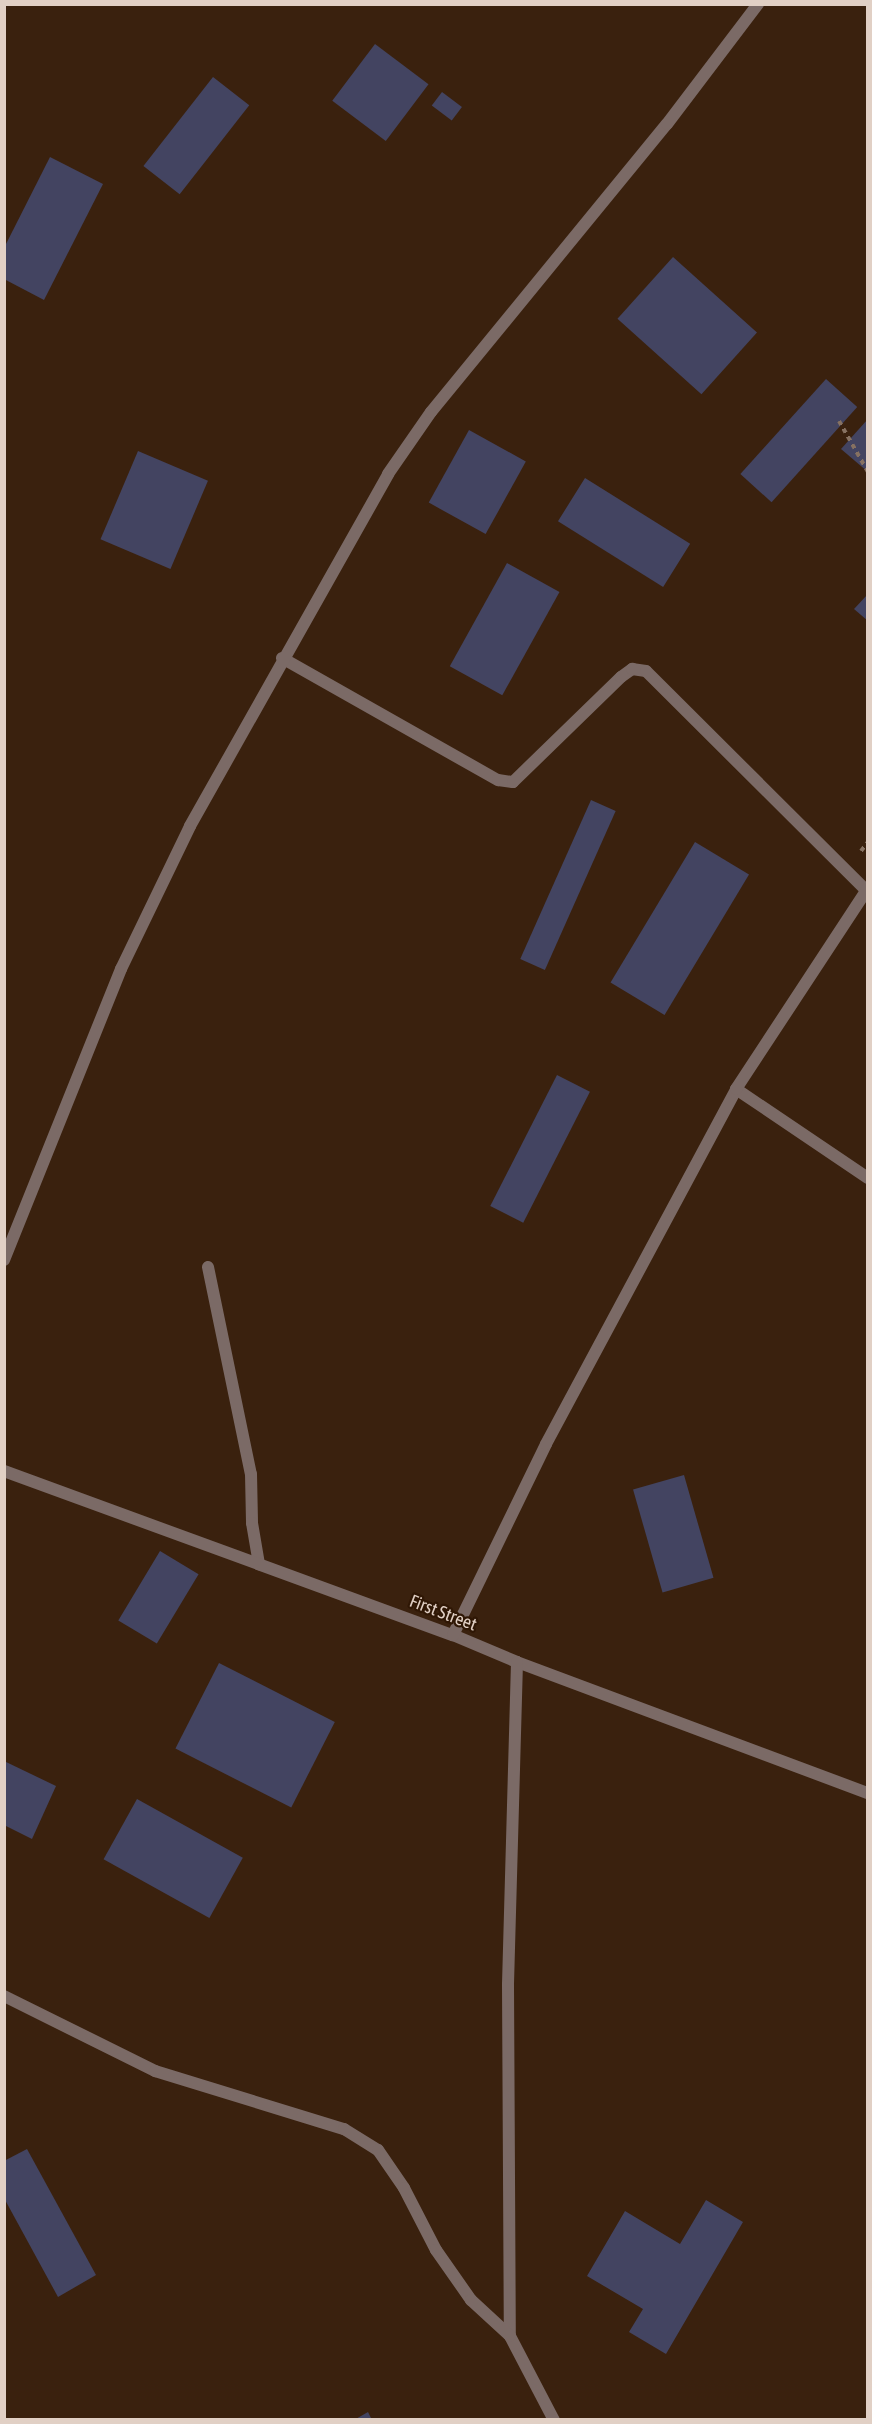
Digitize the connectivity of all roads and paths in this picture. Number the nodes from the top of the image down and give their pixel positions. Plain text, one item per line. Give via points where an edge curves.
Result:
1 (758, 4) edge
2 (839, 422) dead end
3 (867, 472) edge
4 (282, 658) junction
5 (867, 889) edge
6 (736, 1089) junction
7 (867, 1178) edge
8 (4, 1260) edge
9 (208, 1267) dead end
10 (4, 1471) edge
11 (259, 1564) junction
12 (453, 1635) junction
13 (518, 1662) junction
14 (867, 1793) edge
15 (4, 1996) edge
16 (510, 2336) junction
17 (554, 2420) edge

1 - 4 street via 667,124 431,412 388,474
2 - 3 path
4 - 5 street via 498,780 513,782 621,677 632,669 646,671
4 - 8 street via 190,826 121,969
5 - 6 street
6 - 7 street
6 - 12 street via 546,1444
9 - 11 street via 251,1473 252,1523
10 - 11 street, First Street
11 - 12 street, First Street
12 - 13 street, First Street
13 - 14 street, First Street
13 - 16 street via 508,1984
15 - 16 street via 155,2071 344,2129 378,2150 404,2188 436,2250 471,2300
16 - 17 street

